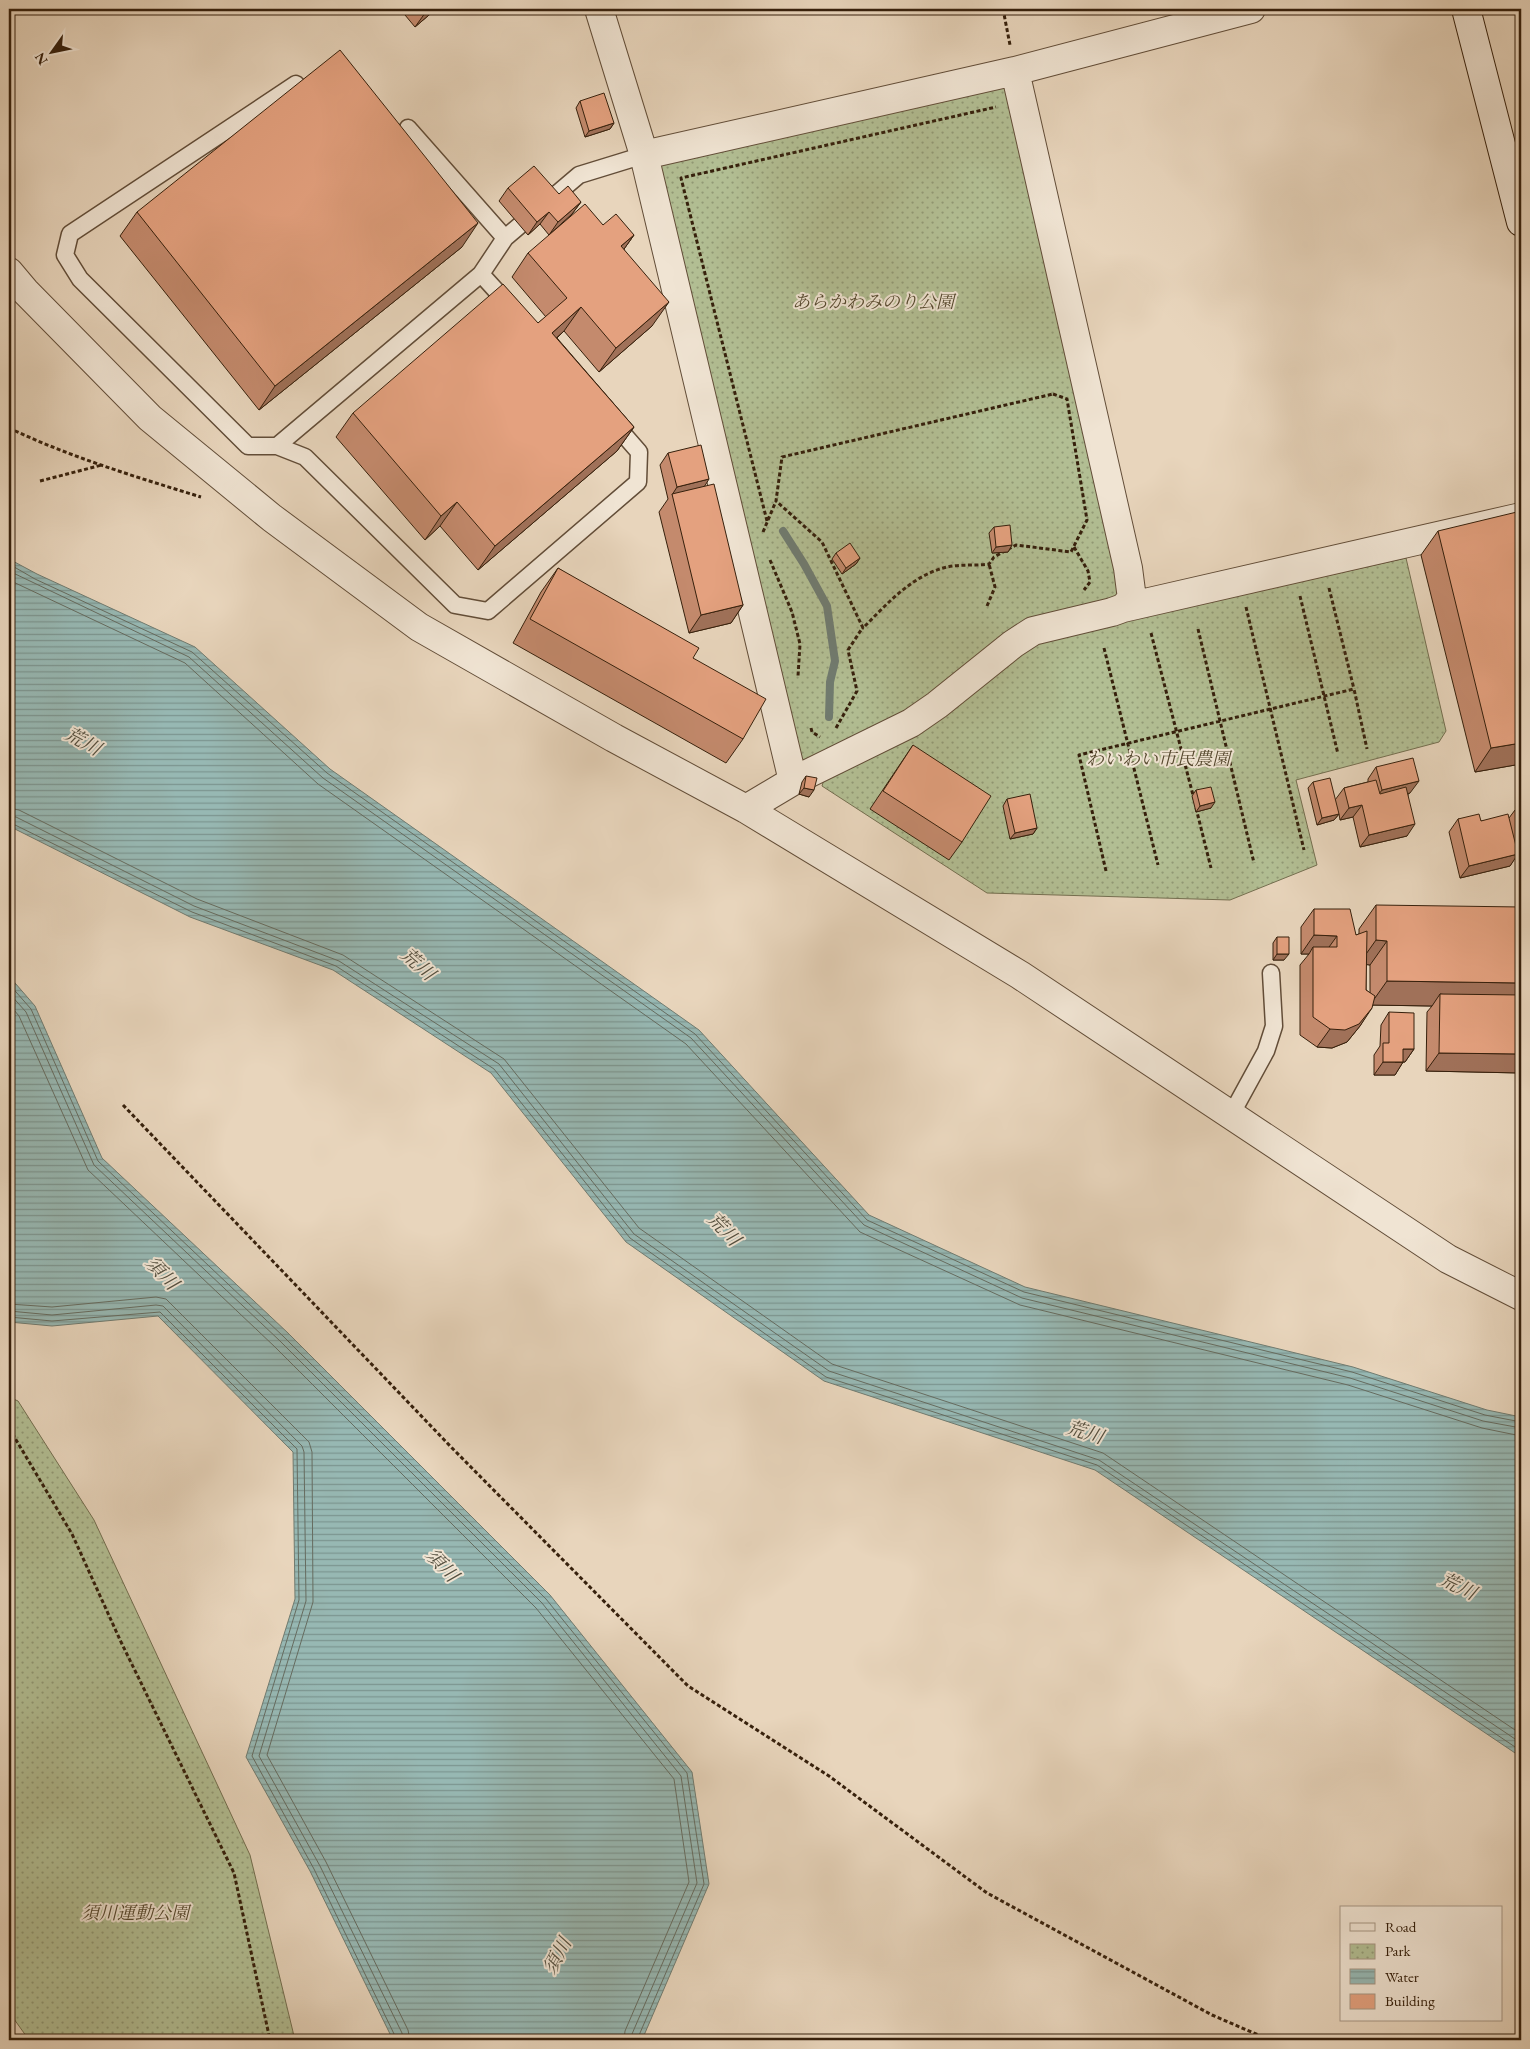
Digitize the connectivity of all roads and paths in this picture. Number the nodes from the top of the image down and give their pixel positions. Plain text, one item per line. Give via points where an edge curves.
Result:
1 (599, 9) edge
2 (1003, 9) edge
3 (1251, 9) edge
4 (1466, 9) edge
5 (1015, 70) junction
6 (296, 84) edge
7 (999, 107) dead end
8 (408, 128) dead end
9 (644, 155) junction
10 (1521, 222) edge
11 (505, 238) junction
12 (9, 272) edge
13 (481, 274) junction
14 (521, 318) edge
15 (1064, 390) dead end
16 (1067, 399) junction
17 (600, 407) edge
18 (9, 428) edge
19 (277, 446) junction
20 (102, 465) junction
21 (40, 481) dead end
22 (209, 499) dead end
23 (776, 501) junction
24 (1521, 517) edge
25 (767, 521) junction
26 (763, 538) dead end
27 (1074, 546) junction
28 (767, 553) dead end
29 (989, 564) junction
30 (1328, 587) dead end
31 (1300, 595) dead end
32 (987, 606) dead end
33 (1246, 606) dead end
34 (1124, 608) junction
35 (1089, 618) junction
36 (863, 627) junction
37 (1198, 629) dead end
38 (1151, 633) dead end
39 (1104, 648) dead end
40 (799, 682) dead end
41 (1354, 689) junction
42 (809, 723) dead end
43 (836, 729) dead end
44 (828, 733) dead end
45 (1367, 749) dead end
46 (1338, 754) dead end
47 (793, 781) junction
48 (746, 809) junction
49 (1304, 850) dead end
50 (1254, 863) dead end
51 (1158, 865) dead end
52 (1211, 868) dead end
53 (1106, 872) dead end
54 (1271, 973) dead end
55 (123, 1105) dead end
56 (1231, 1115) junction
57 (1520, 1295) edge
58 (9, 1428) edge
59 (270, 2040) edge
60 (1270, 2040) edge

1 - 9 street
2 - 5 path
3 - 5 street
4 - 10 street
5 - 9 street
5 - 34 street via 1128,568 1132,599
6 - 19 lane via 70,234 65,255 80,279 248,446
7 - 25 path via 681,178
8 - 11 lane
9 - 11 lane via 579,175
9 - 47 street
11 - 13 lane
12 - 48 street via 150,418 272,518 411,621 614,738
13 - 14 lane
13 - 19 lane
15 - 16 path
16 - 23 path via 1053,394 782,458
16 - 27 path via 1087,520
17 - 19 lane via 640,452 638,482 488,612 456,604 304,457
18 - 20 path via 37,442
20 - 21 path
20 - 22 path
23 - 25 path
23 - 36 path via 822,542
24 - 34 street
25 - 26 path via 762,530
27 - 29 path via 1071,552 1016,545 994,557
27 - 35 path via 1088,571 1090,582 1082,592
28 - 40 path via 792,612 800,644
29 - 32 path via 995,587
29 - 36 path via 946,567 921,577 894,596
30 - 41 path
31 - 46 path
33 - 49 path
34 - 35 street
35 - 47 street via 1033,631 911,723
36 - 43 path via 848,650 857,691
37 - 50 path
38 - 52 path
39 - 51 path
41 - 45 path
41 - 53 path via 1079,755
42 - 44 path via 812,732 819,737
47 - 48 street
48 - 56 street via 1020,975
54 - 56 lane via 1274,1026 1266,1051
55 - 60 path via 452,1448 688,1686 829,1776 987,1893 1212,2015
56 - 57 street via 1448,1260
58 - 59 path via 72,1534 234,1873

